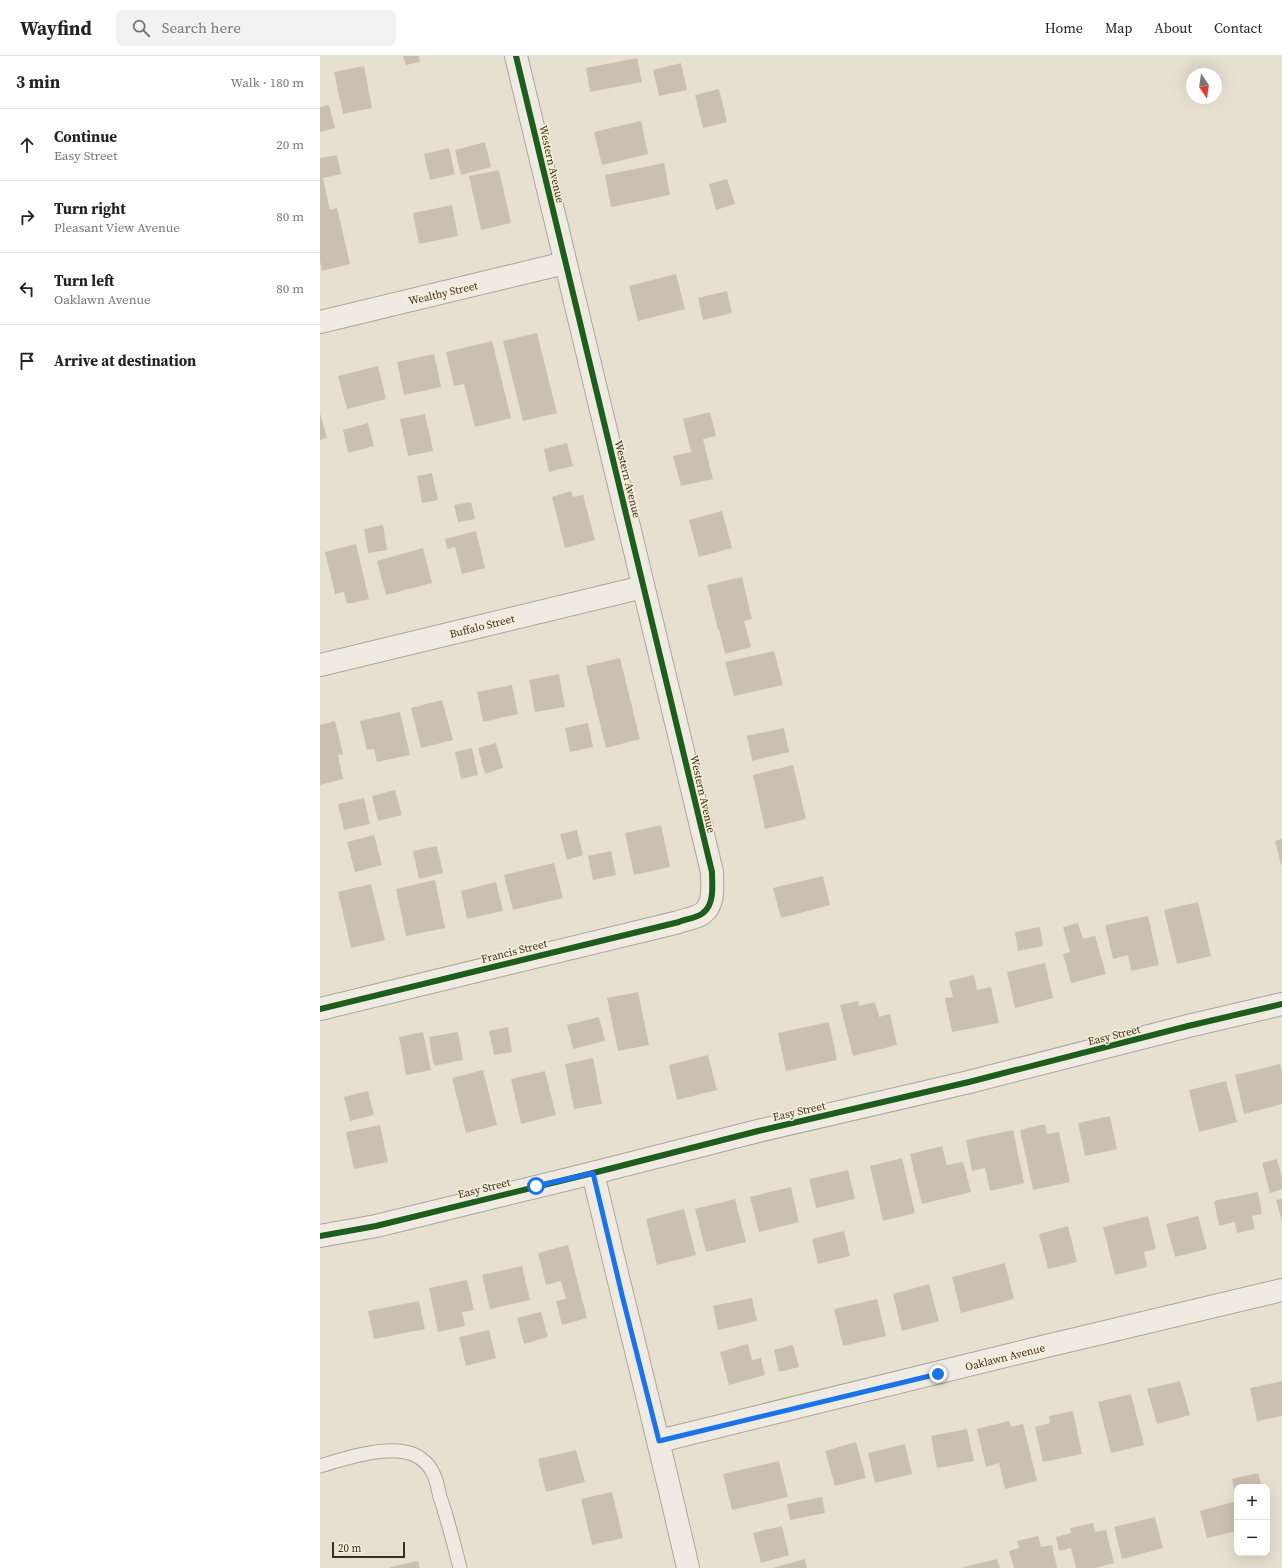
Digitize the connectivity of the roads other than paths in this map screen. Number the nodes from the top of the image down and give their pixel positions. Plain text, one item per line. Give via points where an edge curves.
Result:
1 (516, 56) edge
2 (565, 263) junction
3 (320, 322) edge
4 (643, 587) junction
5 (320, 665) edge
6 (708, 907) joint
7 (1282, 1004) edge
8 (320, 1009) edge
9 (593, 1173) junction
10 (321, 1233) edge
11 (1282, 1290) edge
12 (659, 1441) junction
13 (320, 1466) edge
14 (460, 1568) edge
15 (688, 1568) edge

1 - 2 street, Western Avenue
2 - 3 street, Wealthy Street
2 - 4 street, Western Avenue
4 - 5 street, Buffalo Street
4 - 6 street, Western Avenue via 712,872 713,893
6 - 8 street, Francis Street via 702,914 679,922
7 - 9 street, Easy Street
9 - 10 street, Easy Street via 376,1226
9 - 12 street
11 - 12 street, Oaklawn Avenue
12 - 15 street
13 - 14 lane via 389,1451 405,1452 419,1457 433,1473

